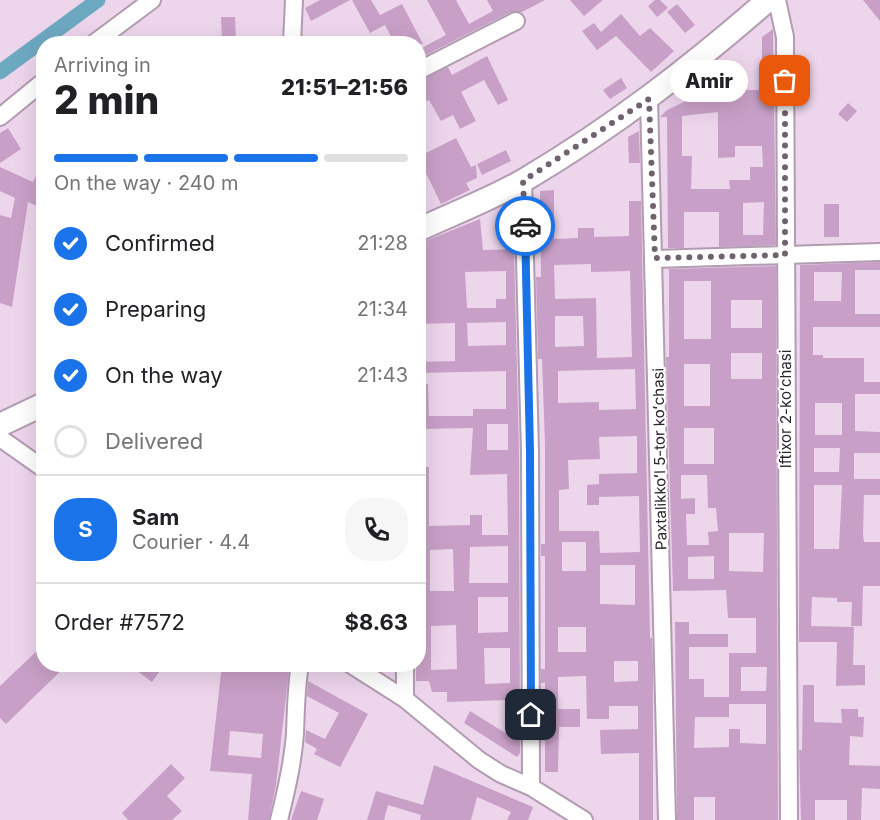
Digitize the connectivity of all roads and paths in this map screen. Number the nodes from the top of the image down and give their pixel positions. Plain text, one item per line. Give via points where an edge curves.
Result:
1 (152, 0) edge
2 (768, 0) edge
3 (777, 0) edge
4 (296, 1) edge
5 (516, 21) dead end
6 (104, 36) edge
7 (293, 36) edge
8 (426, 67) edge
9 (36, 88) edge
10 (649, 99) junction
11 (0, 117) edge
12 (523, 181) junction
13 (426, 226) edge
14 (880, 252) edge
15 (785, 255) junction
16 (655, 258) junction
17 (36, 408) edge
18 (0, 425) edge
19 (0, 438) edge
20 (36, 463) edge
21 (299, 672) edge
22 (363, 672) edge
23 (405, 672) edge
24 (405, 699) junction
25 (531, 786) junction
26 (279, 820) edge
27 (584, 820) edge
28 (667, 820) edge
29 (789, 820) edge

1 - 6 street
2 - 10 street
3 - 15 street, Iftixor 2-koʻchasi via 785,37
4 - 7 street
5 - 8 street
9 - 11 street
10 - 12 street
10 - 16 street, Paxtalikkoʻl 5-tor koʻchasi
12 - 13 street
12 - 25 street via 530,452
14 - 15 street
15 - 16 street
15 - 29 street, Iftixor 2-koʻchasi
16 - 28 street, Paxtalikkoʻl 5-tor koʻchasi
17 - 18 street
19 - 20 street
21 - 26 street via 289,778
22 - 24 street
23 - 24 street
24 - 25 street via 479,760
25 - 27 street

